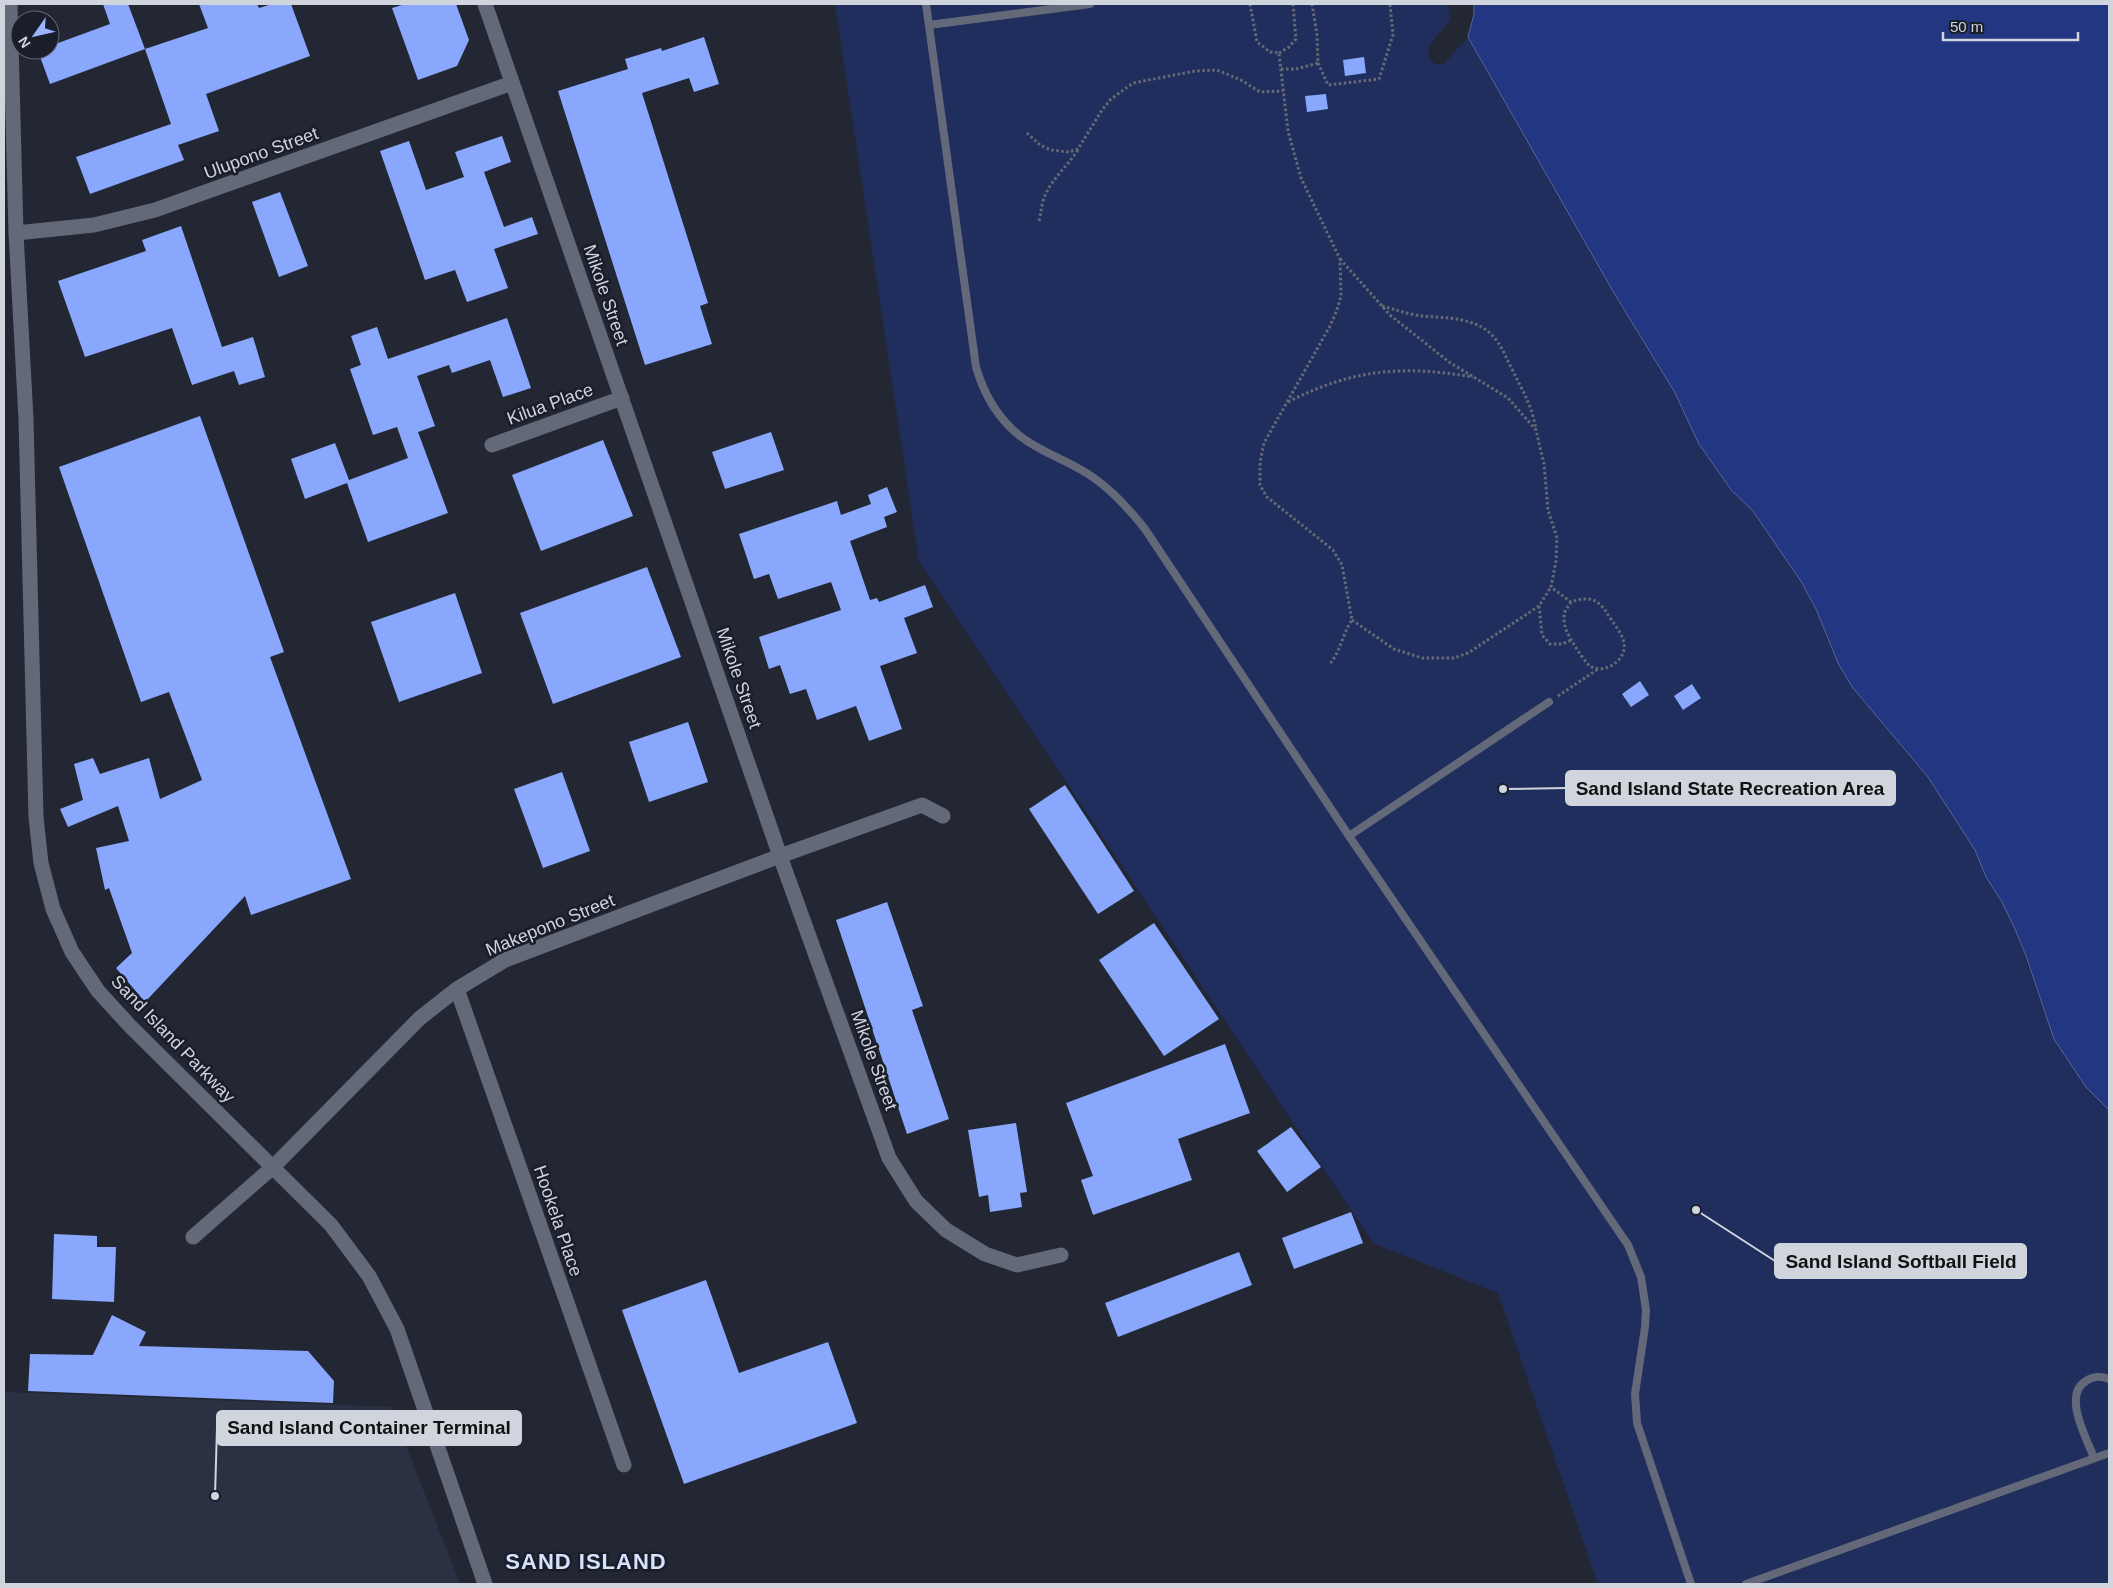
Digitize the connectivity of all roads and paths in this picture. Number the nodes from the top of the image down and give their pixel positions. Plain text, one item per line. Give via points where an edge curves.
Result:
1 (10, 4) edge
2 (485, 4) edge
3 (926, 4) edge
4 (1090, 4) edge
5 (1250, 4) edge
6 (1292, 4) edge
7 (1312, 4) edge
8 (1390, 4) edge
9 (929, 25) junction
10 (1279, 53) junction
11 (1318, 63) junction
12 (1282, 69) junction
13 (512, 83) junction
14 (1283, 91) junction
15 (1027, 133) dead end
16 (1078, 149) junction
17 (1039, 221) dead end
18 (16, 233) junction
19 (1340, 259) junction
20 (1382, 306) junction
21 (1476, 378) junction
22 (622, 398) junction
23 (1286, 403) junction
24 (1536, 430) junction
25 (492, 445) dead end
26 (1551, 587) junction
27 (1572, 602) junction
28 (1539, 606) junction
29 (1352, 620) junction
30 (1572, 640) junction
31 (1329, 664) dead end
32 (1598, 669) junction
33 (1550, 702) joint
34 (943, 816) dead end
35 (1349, 836) junction
36 (780, 856) junction
37 (457, 989) junction
38 (273, 1167) junction
39 (193, 1237) dead end
40 (1062, 1255) dead end
41 (2109, 1379) edge
42 (2109, 1453) edge
43 (2094, 1458) junction
44 (624, 1465) dead end
45 (485, 1584) edge
46 (1691, 1584) edge
47 (1746, 1584) edge

1 - 18 street, Sand Island Parkway
2 - 13 street, Mikole Street
3 - 9 lane
4 - 9 lane
5 - 10 path via 1257,42 1270,52
6 - 10 path via 1296,39
7 - 11 path
8 - 11 path via 1393,35 1379,79 1328,85
9 - 35 lane via 976,367 986,394 1012,429 1036,447 1094,478 1134,515
10 - 12 path
11 - 12 path via 1296,70
12 - 14 path
13 - 18 street, Ulupono Street via 155,210 94,226
13 - 22 street, Mikole Street
14 - 16 path via 1260,92 1217,70 1133,83 1111,99
14 - 19 path via 1288,131 1302,178
15 - 16 path via 1051,150 1069,152
16 - 17 path via 1043,201
18 - 38 street, Sand Island Parkway via 26,419 40,864 53,909 72,952 98,991
19 - 20 path
19 - 23 path via 1341,296 1337,310
20 - 21 path via 1429,347
20 - 24 path via 1405,313 1462,320 1477,324 1492,335 1524,390
21 - 23 path via 1415,370 1376,372 1319,388
21 - 24 path via 1508,398
22 - 25 street, Kilua Place
22 - 36 street, Mikole Street
23 - 29 path via 1264,443 1260,485 1267,497 1333,550 1342,565
24 - 26 path via 1544,464 1548,510 1556,538
26 - 27 path
26 - 28 path
27 - 30 path via 1564,613 1566,630
27 - 32 path via 1583,598 1594,600 1604,608 1624,641 1625,650 1616,663 1607,669
28 - 29 path via 1468,653 1454,658 1422,658 1394,649
28 - 30 path via 1542,635 1550,644
29 - 31 path
30 - 32 path via 1589,666
32 - 33 path
33 - 35 lane
34 - 36 street, Makepono Street via 922,805
35 - 46 lane via 1619,1230 1635,1260 1646,1310 1634,1394 1637,1423
36 - 37 street, Makepono Street via 505,960
36 - 40 street, Mikole Street via 889,1158 916,1201 946,1230 985,1254 1017,1265
37 - 38 street, Makepono Street via 420,1018
37 - 44 street, Hookela Place
38 - 39 street, Makepono Street
38 - 45 street, Sand Island Parkway via 331,1225 369,1276 397,1329
41 - 43 lane via 2093,1378 2077,1391 2075,1405
42 - 43 lane
43 - 47 lane

